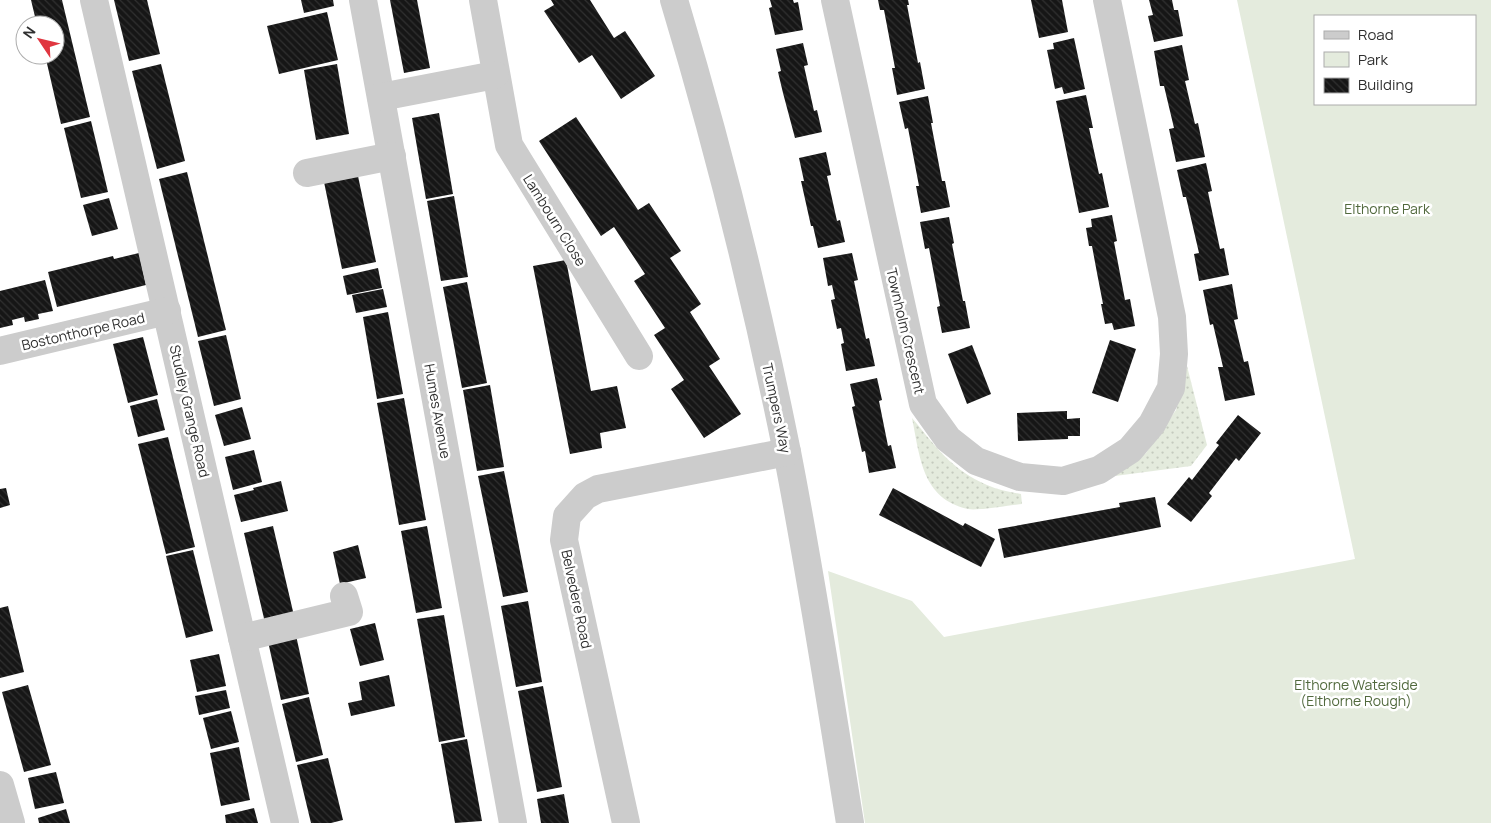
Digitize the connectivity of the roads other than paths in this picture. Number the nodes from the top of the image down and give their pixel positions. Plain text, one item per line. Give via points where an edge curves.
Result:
1 (94, 0) edge
2 (363, 0) edge
3 (483, 0) edge
4 (674, 0) edge
5 (835, 0) edge
6 (1107, 0) edge
7 (495, 76) junction
8 (381, 97) junction
9 (392, 156) junction
10 (307, 173) dead end
11 (167, 311) junction
12 (0, 351) edge
13 (639, 356) dead end
14 (787, 452) junction
15 (344, 596) dead end
16 (251, 642) junction
17 (0, 785) edge
18 (11, 823) edge
19 (285, 823) edge
20 (513, 823) edge
21 (626, 823) edge
22 (850, 823) edge

1 - 11 street, Studley Grange Road
2 - 8 street, Humes Avenue
3 - 7 street, Lambourn Close
4 - 14 street, Trumpers Way via 705,103 749,274
5 - 6 street, Townholm Crescent via 923,404 948,440 976,461 1020,478 1063,481 1099,470 1130,450 1152,424 1171,388 1174,354 1172,317
7 - 8 street
7 - 13 street, Lambourn Close via 509,145
8 - 9 street, Humes Avenue
9 - 10 street
9 - 20 street, Humes Avenue
11 - 12 street, Bostonthorpe Road
11 - 16 street, Studley Grange Road
14 - 21 street, Belvedere Road via 598,489 585,496 567,516 564,540
14 - 22 street, Trumpers Way
15 - 16 street via 349,612
16 - 19 street, Studley Grange Road
17 - 18 street

